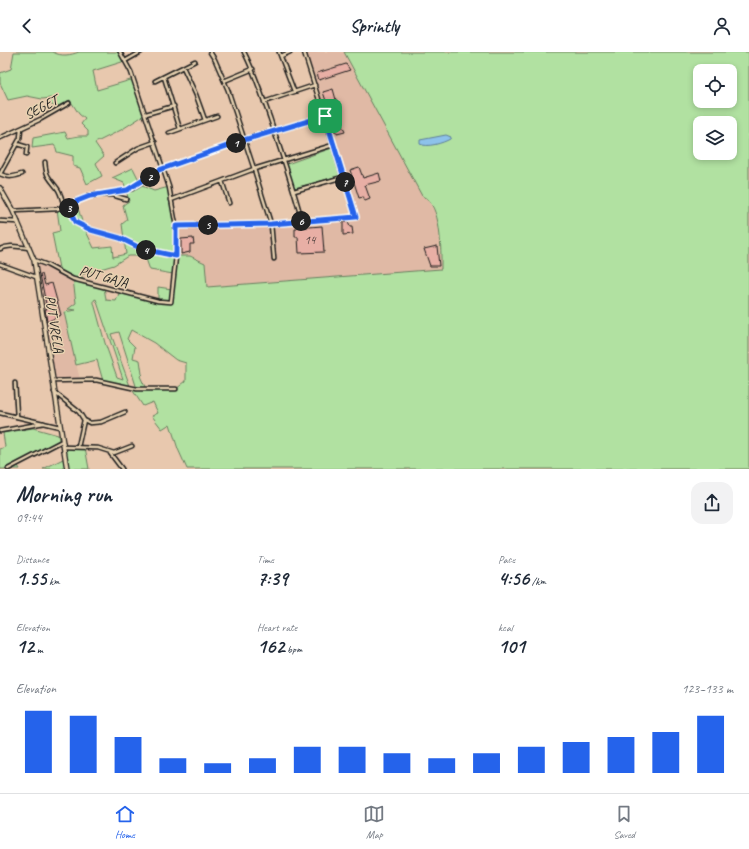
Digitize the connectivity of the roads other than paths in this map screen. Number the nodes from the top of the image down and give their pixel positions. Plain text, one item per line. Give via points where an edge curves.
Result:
1 (120, 52) edge
2 (141, 52) edge
3 (210, 52) edge
4 (244, 52) edge
5 (279, 52) edge
6 (290, 52) edge
7 (304, 52) edge
8 (281, 56) junction
9 (125, 61) junction
10 (195, 61) dead end
11 (183, 67) junction
12 (252, 69) junction
13 (164, 77) junction
14 (155, 81) dead end
15 (224, 81) junction
16 (315, 85) junction
17 (294, 91) junction
18 (264, 102) junction
19 (69, 104) dead end
20 (174, 106) junction
21 (146, 114) junction
22 (217, 116) dead end
23 (325, 116) junction
24 (205, 120) junction
25 (21, 129) junction
26 (180, 129) junction
27 (274, 130) junction
28 (169, 133) dead end
29 (0, 138) edge
30 (244, 140) junction
31 (155, 142) junction
32 (18, 144) junction
33 (333, 145) junction
34 (26, 156) dead end
35 (283, 160) junction
36 (45, 162) dead end
37 (116, 163) dead end
38 (164, 169) junction
39 (254, 169) junction
40 (0, 174) edge
41 (22, 174) dead end
42 (343, 177) junction
43 (222, 181) junction
44 (0, 188) edge
45 (294, 191) junction
46 (99, 195) junction
47 (126, 199) dead end
48 (171, 200) junction
49 (229, 203) dead end
50 (66, 206) junction
51 (13, 211) junction
52 (0, 221) edge
53 (302, 221) junction
54 (18, 222) junction
55 (271, 224) junction
56 (176, 226) junction
57 (29, 248) junction
58 (0, 249) edge
59 (176, 256) junction
60 (274, 259) dead end
61 (34, 260) junction
62 (0, 264) edge
63 (36, 277) junction
64 (52, 381) junction
65 (15, 383) dead end
66 (176, 389) dead end
67 (54, 392) junction
68 (125, 412) dead end
69 (0, 413) edge
70 (17, 417) junction
71 (84, 420) junction
72 (44, 423) junction
73 (60, 428) junction
74 (0, 431) edge
75 (62, 441) junction
76 (132, 446) dead end
77 (63, 447) junction
78 (78, 447) junction
79 (110, 453) junction
80 (8, 469) edge
81 (67, 469) edge
82 (122, 469) edge

1 - 9 street
2 - 9 street
3 - 15 street
4 - 12 street
5 - 8 street
6 - 8 street
7 - 16 street
8 - 17 street
9 - 21 street via 132,72
10 - 11 street
11 - 13 street
11 - 24 street
12 - 15 street
12 - 18 street
13 - 14 street
13 - 20 street
15 - 30 street
16 - 17 street
16 - 23 street
17 - 18 street
18 - 27 street
19 - 25 street, SEGET
20 - 21 street
20 - 26 street
21 - 31 street
22 - 24 street
23 - 27 street
23 - 33 street
24 - 26 street
25 - 29 street, SEGET
25 - 32 street
26 - 28 street
27 - 30 street
27 - 35 street
30 - 38 street
30 - 39 street
31 - 37 street via 138,148
31 - 38 street
32 - 34 street via 27,147
32 - 40 street
33 - 35 street
33 - 42 street
35 - 39 street
35 - 45 street
36 - 50 street via 50,181 57,188
38 - 46 street via 132,189
38 - 48 street
39 - 43 street
39 - 55 street
40 - 41 street via 8,178
42 - 45 street
42 - 53 street via 356,217
43 - 48 street
43 - 49 street
44 - 51 main road, PUT VRELA
45 - 53 street
46 - 47 street
46 - 50 street
48 - 56 street
50 - 51 street via 51,210
50 - 59 street via 75,222 91,230 120,238 142,249
51 - 54 main road, PUT VRELA
52 - 54 street
53 - 55 street
54 - 57 main road, PUT VRELA
55 - 56 street
55 - 60 street
56 - 59 street
57 - 58 street via 5,246
57 - 61 main road, PUT VRELA
59 - 61 street, PUT GAJA via 171,302 73,279
61 - 63 main road, PUT VRELA
62 - 63 street
63 - 64 main road, PUT VRELA
64 - 66 street via 96,380 137,389
64 - 67 main road, PUT VRELA
65 - 70 street
67 - 71 street via 79,412
67 - 73 main road, PUT VRELA
68 - 71 street via 101,422 90,424
69 - 70 street
70 - 72 street
71 - 78 street
72 - 73 street
72 - 74 street
73 - 75 main road, PUT VRELA
75 - 77 main road, PUT VRELA
75 - 80 street
76 - 79 street
77 - 78 street
77 - 81 main road, PUT VRELA
78 - 79 street via 98,448
79 - 82 street

